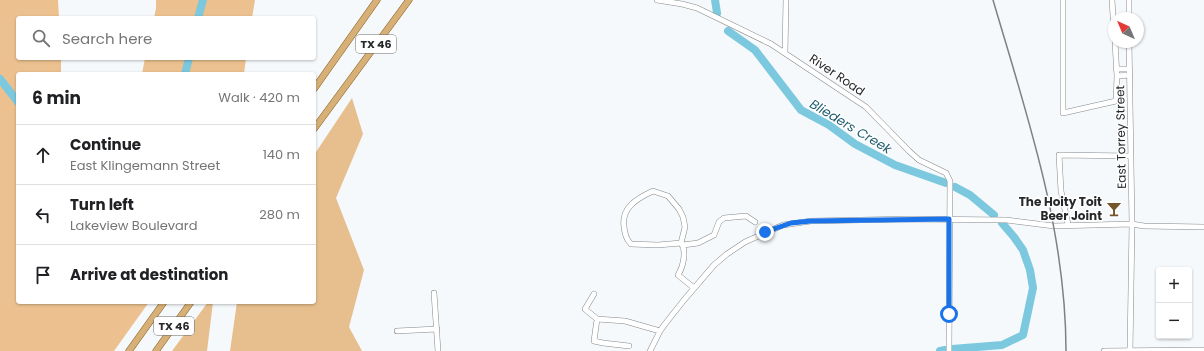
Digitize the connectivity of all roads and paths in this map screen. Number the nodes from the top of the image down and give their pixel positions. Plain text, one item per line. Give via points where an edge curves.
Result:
1 (377, 0) edge
2 (409, 0) edge
3 (657, 0) edge
4 (786, 0) edge
5 (1063, 0) edge
6 (1112, 0) edge
7 (1129, 0) edge
8 (1113, 12) edge
9 (1129, 12) edge
10 (1115, 48) edge
11 (1129, 48) edge
12 (785, 52) junction
13 (1116, 69) junction
14 (1130, 72) junction
15 (1116, 76) junction
16 (316, 86) edge
17 (316, 126) edge
18 (1131, 156) junction
19 (949, 219) junction
20 (755, 222) dead end
21 (1068, 224) junction
22 (1132, 224) junction
23 (1204, 227) edge
24 (682, 244) junction
25 (694, 288) junction
26 (434, 293) dead end
27 (594, 294) dead end
28 (163, 304) edge
29 (190, 304) edge
30 (598, 319) junction
31 (437, 329) junction
32 (397, 331) dead end
33 (660, 331) junction
34 (628, 346) dead end
35 (1204, 350) edge
36 (129, 351) edge
37 (156, 351) edge
38 (438, 351) edge
39 (650, 351) edge
40 (949, 351) edge
41 (1104, 351) edge
42 (1130, 351) edge

1 - 16 main road, TX 46
2 - 17 main road, TX 46
3 - 12 street, River Road via 697,8
4 - 12 street
5 - 15 street via 1063,113 1116,101
6 - 8 street
7 - 9 street
10 - 13 street
11 - 14 street, East Torrey Street
12 - 19 street, River Road via 866,107 919,160 946,174 950,181
13 - 14 street
13 - 15 street
14 - 15 street
14 - 18 street, East Torrey Street
18 - 21 street via 1059,155 1061,190
18 - 22 street, East Torrey Street
19 - 21 street via 1006,220 1054,226
19 - 25 street via 842,220 783,225 727,254
19 - 40 street, River Road
20 - 24 street via 746,216 724,218 719,222 714,235 698,243
21 - 22 street
22 - 23 street
22 - 42 street, East Torrey Street
24 - 24 street via 686,227 684,217 668,196 653,191 637,198 627,209 624,225 627,240 631,244
24 - 25 street via 683,264 678,275
25 - 33 street
26 - 31 street
27 - 30 street via 584,309
28 - 36 main road, TX 46
29 - 37 main road, TX 46
30 - 33 street via 625,320
30 - 34 street via 594,341
31 - 32 street
31 - 38 street
33 - 39 street
35 - 42 street
41 - 42 street

